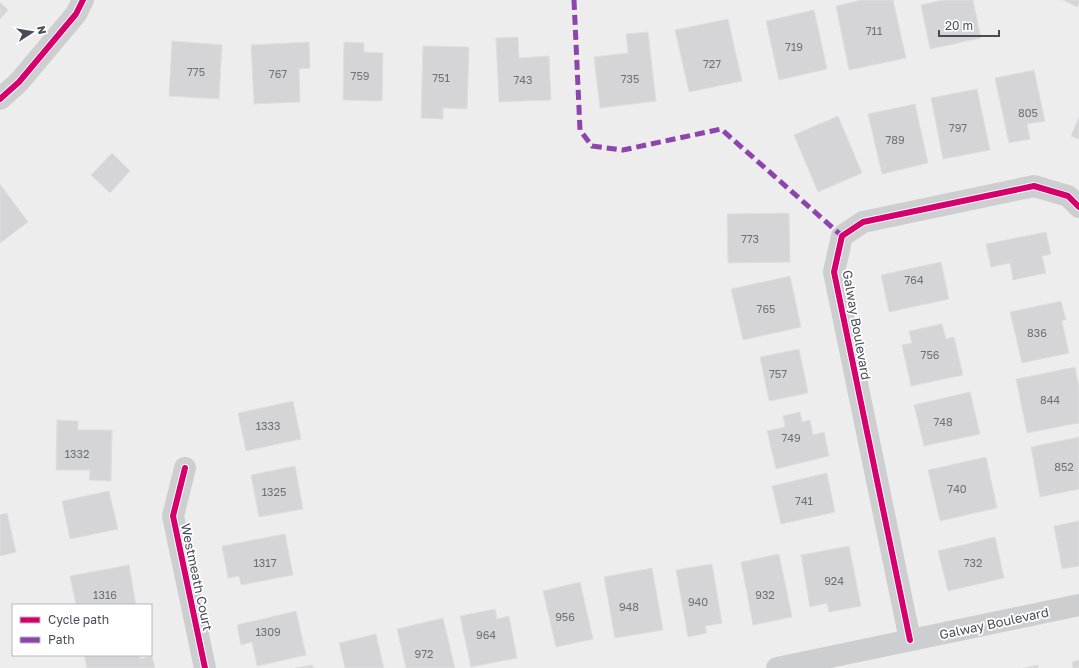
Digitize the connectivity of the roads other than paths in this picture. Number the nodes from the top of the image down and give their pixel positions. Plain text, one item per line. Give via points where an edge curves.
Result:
1 (83, 0) edge
2 (0, 99) edge
3 (1079, 207) edge
4 (186, 468) dead end
5 (1079, 605) edge
6 (910, 640) junction
7 (205, 668) edge
8 (777, 668) edge

1 - 2 street via 76,14 18,82
3 - 6 street, Galway Boulevard via 1068,196 1034,186 864,222 842,236 834,272
4 - 7 street, Westmeath Court via 173,516
5 - 6 street, Galway Boulevard
6 - 8 street, Galway Boulevard

